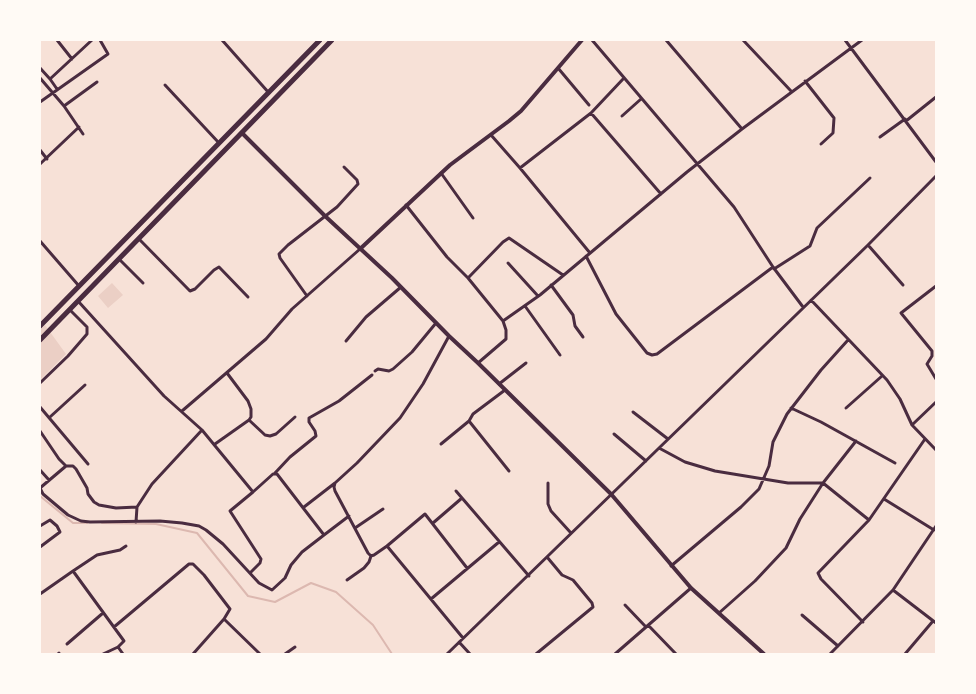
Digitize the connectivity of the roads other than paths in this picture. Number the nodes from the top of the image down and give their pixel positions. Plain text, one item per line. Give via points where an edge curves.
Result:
1 (57, 40) edge
2 (92, 40) edge
3 (100, 40) edge
4 (222, 40) edge
5 (320, 40) edge
6 (332, 40) edge
7 (582, 40) edge
8 (592, 40) edge
9 (666, 40) edge
10 (743, 40) edge
11 (845, 40) edge
12 (862, 40) edge
13 (851, 48) junction
14 (72, 58) junction
15 (557, 67) junction
16 (40, 68) edge
17 (40, 78) edge
18 (624, 78) junction
19 (50, 79) junction
20 (805, 81) junction
21 (97, 82) dead end
22 (165, 85) dead end
23 (57, 89) junction
24 (791, 91) junction
25 (52, 92) junction
26 (269, 94) junction
27 (936, 97) edge
28 (641, 99) junction
29 (40, 102) edge
30 (589, 105) dead end
31 (64, 106) junction
32 (591, 113) junction
33 (622, 116) dead end
34 (905, 120) junction
35 (79, 127) junction
36 (742, 129) junction
37 (242, 133) junction
38 (83, 134) dead end
39 (491, 135) junction
40 (880, 137) dead end
41 (219, 143) junction
42 (821, 144) dead end
43 (40, 150) edge
44 (46, 159) junction
45 (936, 162) edge
46 (40, 164) edge
47 (699, 164) junction
48 (344, 167) dead end
49 (520, 168) junction
50 (440, 173) junction
51 (936, 176) edge
52 (870, 178) dead end
53 (661, 194) junction
54 (405, 205) junction
55 (325, 216) junction
56 (473, 218) dead end
57 (139, 239) junction
58 (40, 241) edge
59 (868, 245) junction
60 (360, 249) junction
61 (588, 255) junction
62 (119, 259) junction
63 (508, 263) dead end
64 (774, 268) junction
65 (563, 276) junction
66 (468, 278) junction
67 (143, 284) dead end
68 (903, 285) dead end
69 (79, 286) junction
70 (551, 286) junction
71 (936, 286) edge
72 (401, 287) junction
73 (307, 296) junction
74 (538, 296) junction
75 (248, 297) dead end
76 (811, 300) junction
77 (78, 301) junction
78 (526, 306) junction
79 (804, 306) junction
80 (69, 310) junction
81 (503, 321) junction
82 (436, 323) junction
83 (40, 326) edge
84 (449, 336) junction
85 (583, 337) dead end
86 (40, 340) edge
87 (848, 340) junction
88 (346, 341) dead end
89 (560, 355) dead end
90 (478, 363) junction
91 (526, 363) dead end
92 (375, 371) dead end
93 (226, 373) junction
94 (372, 376) dead end
95 (882, 376) junction
96 (936, 379) edge
97 (40, 383) edge
98 (499, 384) junction
99 (85, 385) dead end
100 (504, 390) junction
101 (936, 402) edge
102 (40, 406) edge
103 (791, 408) junction
104 (846, 408) dead end
105 (182, 411) junction
106 (633, 412) dead end
107 (295, 417) dead end
108 (50, 418) junction
109 (249, 420) junction
110 (470, 421) junction
111 (912, 425) junction
112 (202, 430) junction
113 (40, 432) edge
114 (614, 434) dead end
115 (668, 439) junction
116 (925, 440) junction
117 (856, 441) junction
118 (214, 444) junction
119 (441, 444) dead end
120 (659, 448) junction
121 (936, 450) edge
122 (646, 461) junction
123 (88, 464) dead end
124 (895, 464) dead end
125 (66, 466) junction
126 (40, 470) edge
127 (509, 470) dead end
128 (275, 473) junction
129 (50, 480) junction
130 (764, 480) junction
131 (336, 483) junction
132 (548, 483) dead end
133 (823, 483) junction
134 (456, 491) dead end
135 (253, 492) junction
136 (611, 494) junction
137 (462, 498) junction
138 (884, 499) junction
139 (136, 507) junction
140 (304, 508) junction
141 (382, 509) dead end
142 (349, 516) junction
143 (869, 520) junction
144 (136, 522) junction
145 (433, 523) junction
146 (40, 526) edge
147 (355, 528) junction
148 (935, 528) edge
149 (571, 533) junction
150 (324, 535) junction
151 (499, 542) junction
152 (126, 546) dead end
153 (387, 546) junction
154 (40, 547) edge
155 (371, 556) junction
156 (548, 557) junction
157 (672, 566) junction
158 (467, 568) junction
159 (73, 571) junction
160 (250, 572) junction
161 (529, 576) junction
162 (347, 580) dead end
163 (691, 588) junction
164 (894, 590) junction
165 (40, 594) edge
166 (431, 599) junction
167 (626, 605) dead end
168 (103, 613) junction
169 (719, 613) junction
170 (802, 616) dead end
171 (225, 620) junction
172 (863, 622) junction
173 (935, 622) edge
174 (647, 626) junction
175 (114, 627) junction
176 (463, 638) junction
177 (459, 642) junction
178 (67, 644) dead end
179 (838, 646) junction
180 (118, 647) junction
181 (295, 647) dead end
182 (103, 654) edge
183 (123, 654) edge
184 (193, 654) edge
185 (260, 654) edge
186 (286, 654) edge
187 (447, 654) edge
188 (470, 654) edge
189 (536, 654) edge
190 (615, 654) edge
191 (676, 654) edge
192 (764, 654) edge
193 (830, 654) edge
194 (905, 654) edge

1 - 14 street
2 - 14 street
3 - 23 street via 108,54
4 - 26 street
5 - 26 main road
6 - 37 main road
7 - 15 street
8 - 18 street
9 - 36 street
10 - 24 street
11 - 13 street
12 - 13 street
13 - 20 street
13 - 34 street
14 - 19 street
15 - 30 street
15 - 39 street via 521,111
16 - 19 street
17 - 25 street
18 - 28 street
18 - 32 street
19 - 23 street
20 - 24 street
20 - 42 street via 834,118 833,133
21 - 31 street
22 - 41 street
23 - 25 street
24 - 36 street
25 - 29 street
25 - 31 street
26 - 41 main road
27 - 34 street
28 - 33 street
28 - 47 street
31 - 35 street
32 - 49 street
32 - 53 street
34 - 40 street
34 - 45 street
35 - 38 street
35 - 44 street
36 - 47 street
37 - 55 street
37 - 57 main road
39 - 49 street
39 - 50 street
41 - 69 main road
43 - 44 street
44 - 46 street
47 - 53 street
47 - 64 street via 734,207
48 - 55 street via 358,184
49 - 61 street
50 - 54 street
50 - 56 street
51 - 59 street
52 - 64 street via 817,228 809,247
53 - 61 street
54 - 60 street
54 - 66 street via 449,261
55 - 60 street
55 - 73 street via 279,254
57 - 62 main road
57 - 75 street via 190,291 219,267
58 - 69 street
59 - 68 street
59 - 76 street
60 - 72 street
60 - 73 street
61 - 64 street via 616,314 652,355
61 - 65 street
62 - 67 street
62 - 77 main road
63 - 74 street
64 - 79 street
65 - 66 street via 509,238
65 - 70 street
66 - 81 street
69 - 83 main road
70 - 74 street
70 - 85 street via 573,315 575,326
71 - 96 street via 900,314 932,351 927,364
72 - 82 street
72 - 88 street via 366,317
73 - 93 street via 266,339
74 - 78 street
76 - 79 street
76 - 87 street
77 - 80 main road
77 - 105 street via 164,396
78 - 81 street
78 - 89 street
79 - 115 street
80 - 86 main road
80 - 97 street via 87,327 87,334
81 - 90 street via 506,339
82 - 84 street
82 - 92 street via 393,369
84 - 90 street
84 - 131 street via 400,418
87 - 95 street
87 - 103 street
90 - 98 street
91 - 98 street
93 - 105 street
93 - 109 street via 248,402
94 - 128 street via 340,401 309,418 316,436
95 - 104 street
95 - 111 street via 900,399
98 - 100 street
99 - 108 street
100 - 110 street via 472,414
100 - 136 street
101 - 111 street
102 - 108 street
103 - 117 street
103 - 130 street via 777,432
105 - 112 street
106 - 115 street
107 - 109 street via 270,436
108 - 123 street
109 - 118 street
110 - 119 street
110 - 127 street
111 - 116 street
112 - 118 street
112 - 139 street
113 - 125 street
114 - 122 street
115 - 120 street
116 - 121 street
116 - 138 street
117 - 124 street
117 - 133 street
118 - 135 street
120 - 122 street
120 - 130 street via 697,466
122 - 136 street
125 - 129 street
125 - 139 street via 76,469 89,496 100,505
126 - 129 street
128 - 135 street
128 - 140 street
129 - 144 street via 40,490 74,518 90,522
130 - 133 street
130 - 157 street via 746,503
131 - 140 street
131 - 142 street via 335,491
132 - 149 street via 548,504
133 - 143 street
133 - 169 street via 786,548
134 - 137 street
135 - 160 street via 230,511 261,559
136 - 149 street
136 - 157 street
137 - 145 street
137 - 151 street
138 - 143 street
138 - 148 street
139 - 144 street
140 - 150 street
141 - 147 street
142 - 147 street
142 - 150 street
143 - 172 street via 818,573
144 - 160 street via 160,521 199,526 223,544
145 - 153 street via 423,515
145 - 158 street
146 - 154 street via 50,520 60,532
147 - 155 street
148 - 164 street
149 - 156 street
150 - 160 street via 295,560 276,588 267,588
151 - 158 street
151 - 161 street
152 - 159 street via 96,555
153 - 155 street
153 - 166 street
155 - 162 street via 364,568
156 - 161 street
156 - 189 street via 562,575 573,580 593,607
157 - 163 street
158 - 166 street
159 - 165 street
159 - 168 street
161 - 176 street
163 - 169 street
163 - 174 street
164 - 172 street
164 - 173 street
166 - 176 street
167 - 174 street
168 - 175 street
168 - 178 street
169 - 192 street
170 - 179 street
171 - 175 street via 228,606 195,565 190,564
171 - 184 street
171 - 185 street
172 - 179 street
173 - 194 street
174 - 190 street
174 - 191 street
175 - 180 street via 124,641
176 - 177 street
177 - 187 street
177 - 188 street
179 - 193 street
180 - 182 street
180 - 183 street
181 - 186 street

